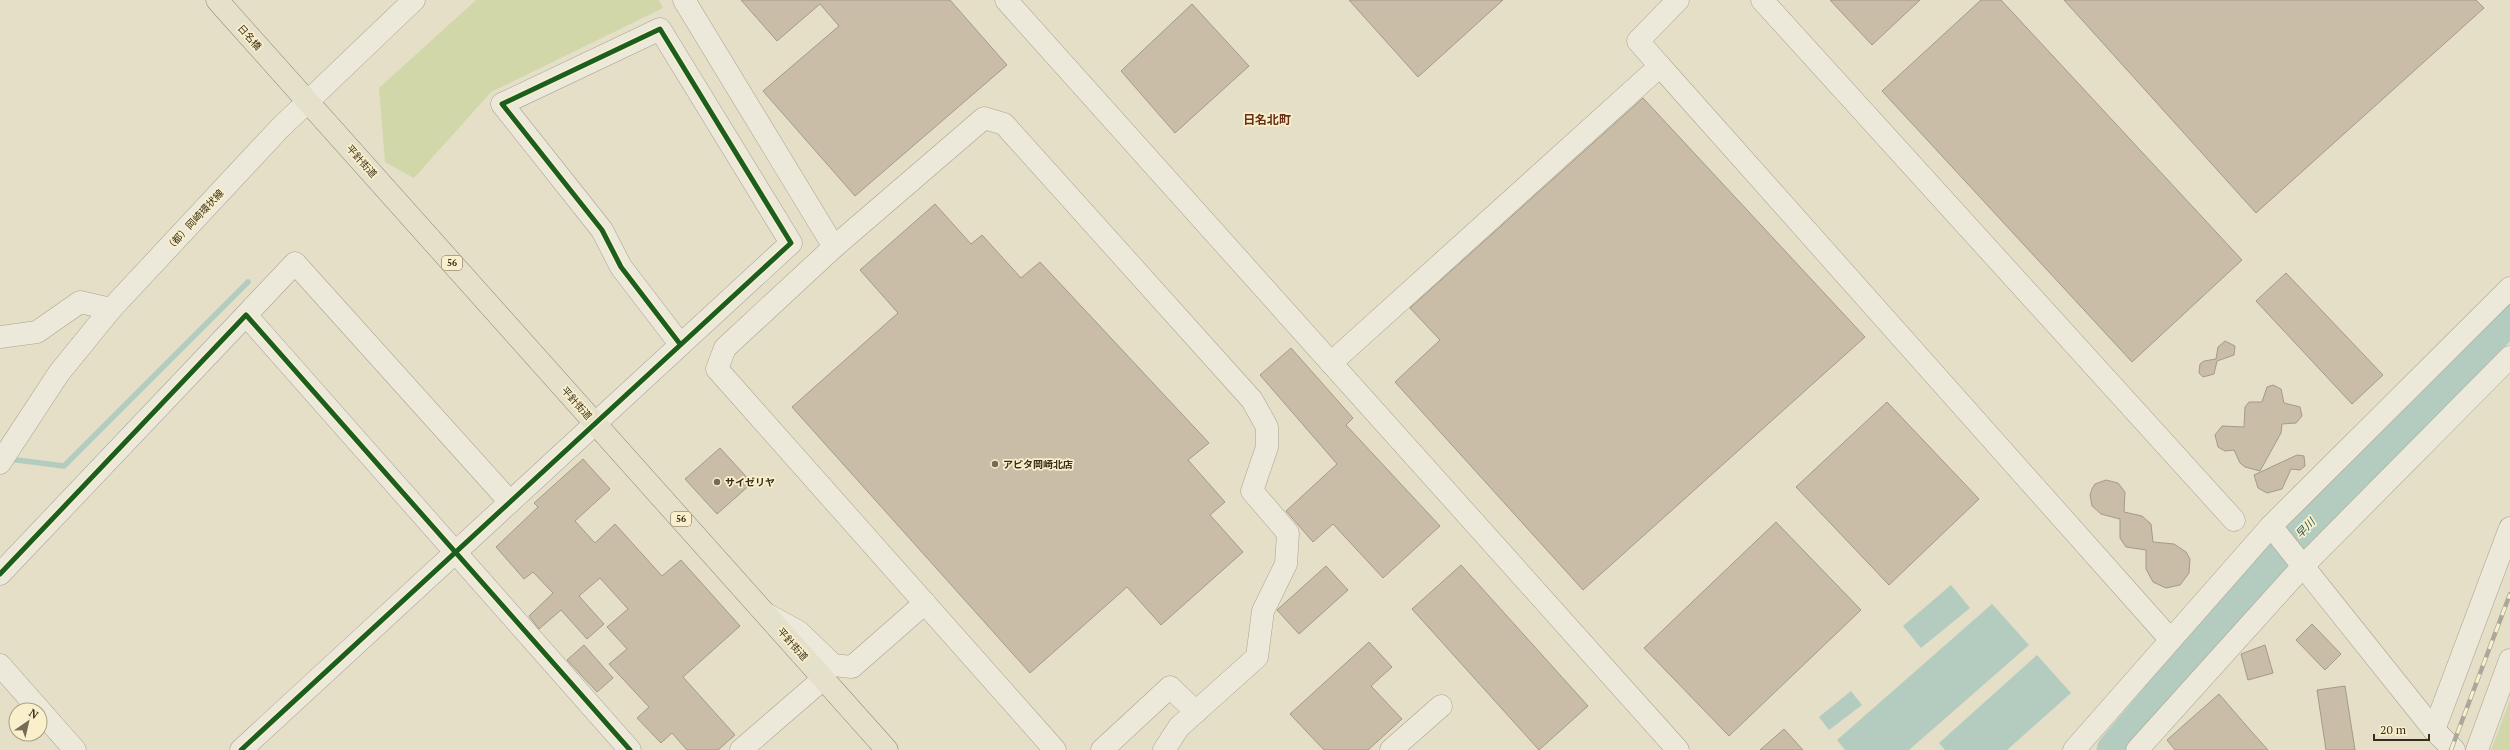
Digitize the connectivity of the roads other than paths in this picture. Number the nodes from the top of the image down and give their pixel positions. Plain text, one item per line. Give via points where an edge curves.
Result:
1 (217, 0) edge
2 (414, 0) edge
3 (684, 0) edge
4 (1006, 0) edge
5 (1678, 0) edge
6 (1762, 0) edge
7 (1660, 66) junction
8 (283, 73) joint
9 (309, 101) junction
10 (834, 247) junction
11 (2510, 288) edge
12 (111, 309) junction
13 (246, 315) junction
14 (0, 337) edge
15 (680, 344) junction
16 (2510, 357) edge
17 (1331, 363) junction
18 (596, 424) junction
19 (0, 463) edge
20 (510, 502) junction
21 (2234, 520) dead end
22 (2271, 526) junction
23 (2510, 528) edge
24 (454, 553) junction
25 (2303, 566) junction
26 (0, 574) edge
27 (925, 603) junction
28 (766, 614) junction
29 (2170, 639) junction
30 (2510, 660) edge
31 (0, 664) edge
32 (824, 679) junction
33 (1441, 706) dead end
34 (1196, 712) junction
35 (2434, 730) junction
36 (2143, 748) edge
37 (75, 750) edge
38 (241, 750) edge
39 (630, 750) edge
40 (741, 750) edge
41 (887, 750) edge
42 (1055, 750) edge
43 (1102, 750) edge
44 (1164, 750) edge
45 (1391, 750) edge
46 (1678, 750) edge
47 (2074, 750) edge
48 (2454, 750) edge
49 (2477, 750) edge

1 - 8 main road, 日名橋 / 56
2 - 9 street, （都）岡崎環状線
3 - 10 street
4 - 17 street
5 - 7 street via 1638,41
6 - 21 street
7 - 17 street
7 - 29 street
8 - 9 main road, 平針街道 / 56
9 - 12 street, （都）岡崎環状線 via 280,128
9 - 18 main road, 平針街道 / 56
10 - 27 street via 725,348 717,369
10 - 34 street via 984,118 1004,124 1252,400 1267,427 1267,447 1252,491 1288,533 1286,564 1263,611 1257,657
11 - 22 street
12 - 14 street via 80,302 36,332
12 - 19 street, （都）岡崎環状線 via 59,373
13 - 20 street via 295,263
13 - 24 street
13 - 26 street
15 - 15 street via 791,243 660,29 502,104 602,230 621,267
15 - 18 street
16 - 25 street
17 - 46 street
18 - 20 street
18 - 28 main road, 平針街道 / 56
20 - 24 street
22 - 25 street
22 - 29 street
23 - 35 street
24 - 38 street
24 - 39 street
25 - 35 street
25 - 36 street
27 - 28 street via 852,667 833,665 800,632
27 - 42 street
28 - 32 main road, 平針街道 / 56
29 - 47 street
30 - 49 street
31 - 37 street
32 - 40 street
32 - 41 main road, 平針街道 / 56
33 - 45 street
34 - 43 street via 1170,687
34 - 44 street via 1179,727
35 - 48 street

